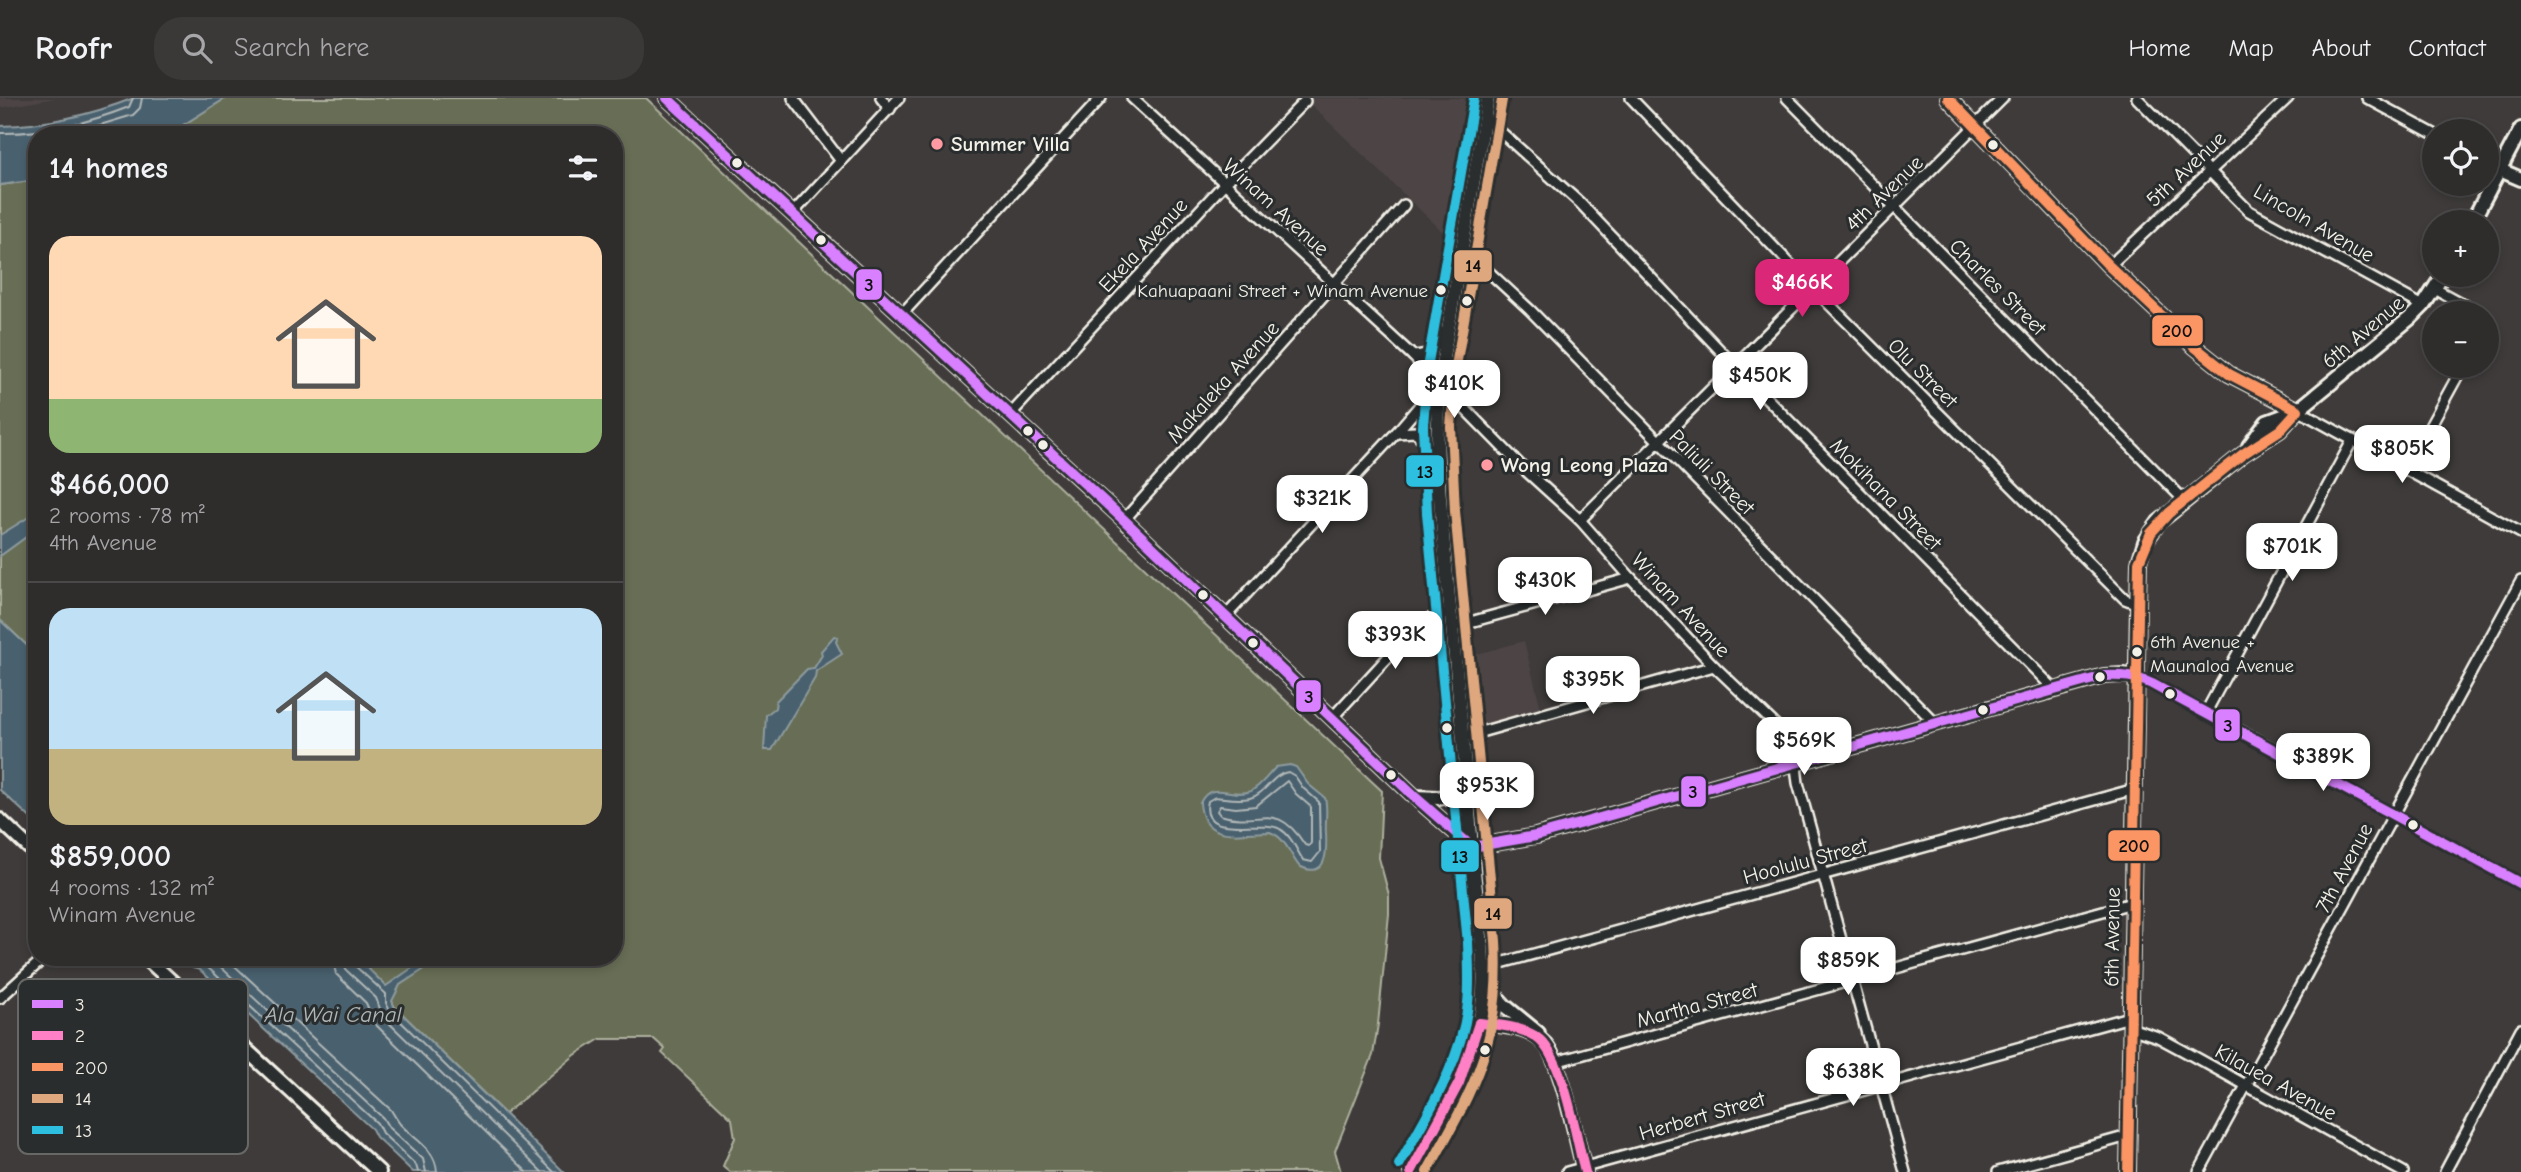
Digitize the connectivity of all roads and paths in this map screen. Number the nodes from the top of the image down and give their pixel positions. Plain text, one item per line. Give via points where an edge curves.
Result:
1 (667, 98) edge
2 (793, 98) edge
3 (881, 98) edge
4 (899, 98) edge
5 (1101, 98) edge
6 (1132, 98) edge
7 (1488, 98) edge
8 (1630, 98) edge
9 (1787, 98) edge
10 (1948, 98) edge
11 (2003, 98) edge
12 (2137, 98) edge
13 (2288, 98) edge
14 (2367, 98) edge
15 (1305, 101) dead end
16 (890, 109) junction
17 (1484, 117) junction
18 (1976, 127) junction
19 (2422, 128) edge
20 (2521, 129) edge
21 (841, 161) junction
22 (2500, 170) junction
23 (2209, 171) junction
24 (2521, 179) edge
25 (1224, 184) junction
26 (1404, 205) dead end
27 (1895, 208) junction
28 (2478, 210) edge
29 (792, 214) junction
30 (1462, 247) junction
31 (2109, 266) junction
32 (1334, 284) junction
33 (1812, 287) junction
34 (2435, 289) joint
35 (2427, 301) edge
36 (2457, 301) edge
37 (2422, 305) edge
38 (2422, 307) edge
39 (902, 314) junction
40 (1450, 318) junction
41 (1413, 356) junction
42 (1735, 366) junction
43 (2456, 378) edge
44 (1440, 382) junction
45 (2265, 393) junction
46 (2298, 410) junction
47 (1010, 415) junction
48 (2267, 422) junction
49 (1396, 433) junction
50 (2352, 441) junction
51 (1658, 442) junction
52 (2243, 454) junction
53 (1437, 457) junction
54 (2406, 470) junction
55 (2185, 500) junction
56 (1124, 520) junction
57 (1580, 520) junction
58 (2521, 533) edge
59 (1630, 578) junction
60 (2521, 581) edge
61 (2138, 604) junction
62 (1451, 612) junction
63 (1225, 617) junction
64 (1452, 627) junction
65 (1714, 666) junction
66 (2137, 677) junction
67 (2054, 690) junction
68 (2206, 712) junction
69 (1332, 718) junction
70 (1935, 723) junction
71 (1463, 737) junction
72 (1796, 762) junction
73 (1466, 771) junction
74 (2135, 789) junction
75 (1415, 797) junction
76 (2393, 815) junction
77 (1, 824) edge
78 (28, 847) edge
79 (1472, 847) junction
80 (1824, 874) junction
81 (2521, 884) edge
82 (2132, 904) junction
83 (35, 966) edge
84 (155, 966) edge
85 (1483, 968) junction
86 (21, 979) edge
87 (169, 979) edge
88 (1851, 981) junction
89 (18, 982) edge
90 (1484, 983) junction
91 (0, 998) edge
92 (2130, 1022) junction
93 (1479, 1023) junction
94 (2521, 1029) edge
95 (1544, 1042) junction
96 (248, 1052) edge
97 (1555, 1062) junction
98 (1881, 1086) junction
99 (2245, 1086) junction
100 (2128, 1136) junction
101 (1584, 1170) edge
102 (379, 1172) edge
103 (1411, 1172) edge
104 (1567, 1172) edge
105 (1905, 1172) edge
106 (1998, 1172) edge
107 (2128, 1172) edge
108 (2199, 1172) edge
109 (2403, 1172) edge
110 (2445, 1172) edge

1 - 29 street
2 - 21 street
3 - 16 street
4 - 16 street
5 - 39 street
6 - 25 street, Winam Avenue
7 - 17 street
8 - 33 street, Olu Street
9 - 27 street, Charles Street
10 - 18 street
11 - 18 street, 4th Avenue
12 - 23 street, Lincoln Avenue
13 - 23 street, 5th Avenue
14 - 19 street
15 - 25 street, Ekela Avenue
16 - 21 street
17 - 30 street
17 - 42 street, Mokihana Street via 1580,203
18 - 27 street, 4th Avenue
18 - 31 street
20 - 22 street
21 - 29 street
22 - 24 street
22 - 28 street
23 - 31 street, 5th Avenue
23 - 37 street, Lincoln Avenue via 2249,211
25 - 32 street, Winam Avenue
25 - 47 street, Ekela Avenue
26 - 32 street, Makaleka Avenue
27 - 33 street, 4th Avenue
27 - 55 street, Charles Street
29 - 39 street
30 - 40 street
30 - 51 street, Paliuli Street
31 - 45 street via 2195,347 2229,374
32 - 41 street, Winam Avenue
32 - 56 street, Makaleka Avenue
33 - 42 street, 4th Avenue
33 - 61 street, Olu Street via 2125,599
34 - 35 street, 6th Avenue
34 - 36 street
38 - 46 street, 6th Avenue
39 - 47 street
40 - 41 street via 1436,349
40 - 44 street
41 - 44 street, Winam Avenue
42 - 51 street, 4th Avenue
42 - 67 street, Mokihana Street
43 - 54 street
44 - 49 street
44 - 53 street
44 - 57 street, Winam Avenue
45 - 46 street
45 - 48 street via 2270,402
46 - 48 street, 6th Avenue
46 - 50 street
46 - 52 street, 6th Avenue via 2280,430
47 - 56 street
48 - 52 street, 6th Avenue
49 - 53 street via 1416,432
49 - 63 street
50 - 54 street
50 - 68 street
51 - 57 street, 4th Avenue
51 - 70 street, Paliuli Street
52 - 55 street, 6th Avenue
53 - 62 street
54 - 58 street
55 - 61 street, 6th Avenue via 2159,522 2146,542 2139,562
56 - 63 street
57 - 59 street, Winam Avenue
59 - 64 street
59 - 65 street, Winam Avenue
60 - 76 street, 7th Avenue
61 - 66 street, 6th Avenue
62 - 64 street
62 - 69 street via 1415,628
63 - 69 street
64 - 71 street
65 - 71 street
65 - 72 street, Winam Avenue via 1785,734
66 - 67 street via 2104,676
66 - 68 street
66 - 74 street, 6th Avenue
67 - 70 street
68 - 76 street
69 - 75 street
70 - 72 street
71 - 73 street
72 - 79 street via 1536,836
72 - 80 street, Winam Avenue
73 - 75 street via 1452,795
73 - 79 street
74 - 80 street, Hoolulu Street
74 - 82 street, 6th Avenue
75 - 79 street
76 - 81 street
76 - 99 street, 7th Avenue
77 - 78 street
79 - 85 street
80 - 85 street, Hoolulu Street
80 - 88 street, Winam Avenue
82 - 88 street, Martha Street
82 - 92 street, 6th Avenue
83 - 86 street
84 - 87 street
85 - 90 street
88 - 97 street, Martha Street
88 - 98 street, Winam Avenue
89 - 91 street
90 - 93 street
90 - 95 street
92 - 98 street, Herbert Street
92 - 99 street, Kilauea Avenue
92 - 100 street, 6th Avenue
93 - 95 street via 1503,1025
93 - 103 street via 1459,1083
94 - 110 street
95 - 97 street
96 - 102 street
97 - 101 street
98 - 101 street, Herbert Street
98 - 105 street, Winam Avenue
99 - 108 street, 7th Avenue
99 - 109 street, Kilauea Avenue
100 - 106 street
100 - 107 street, 6th Avenue
101 - 104 street, Herbert Street

